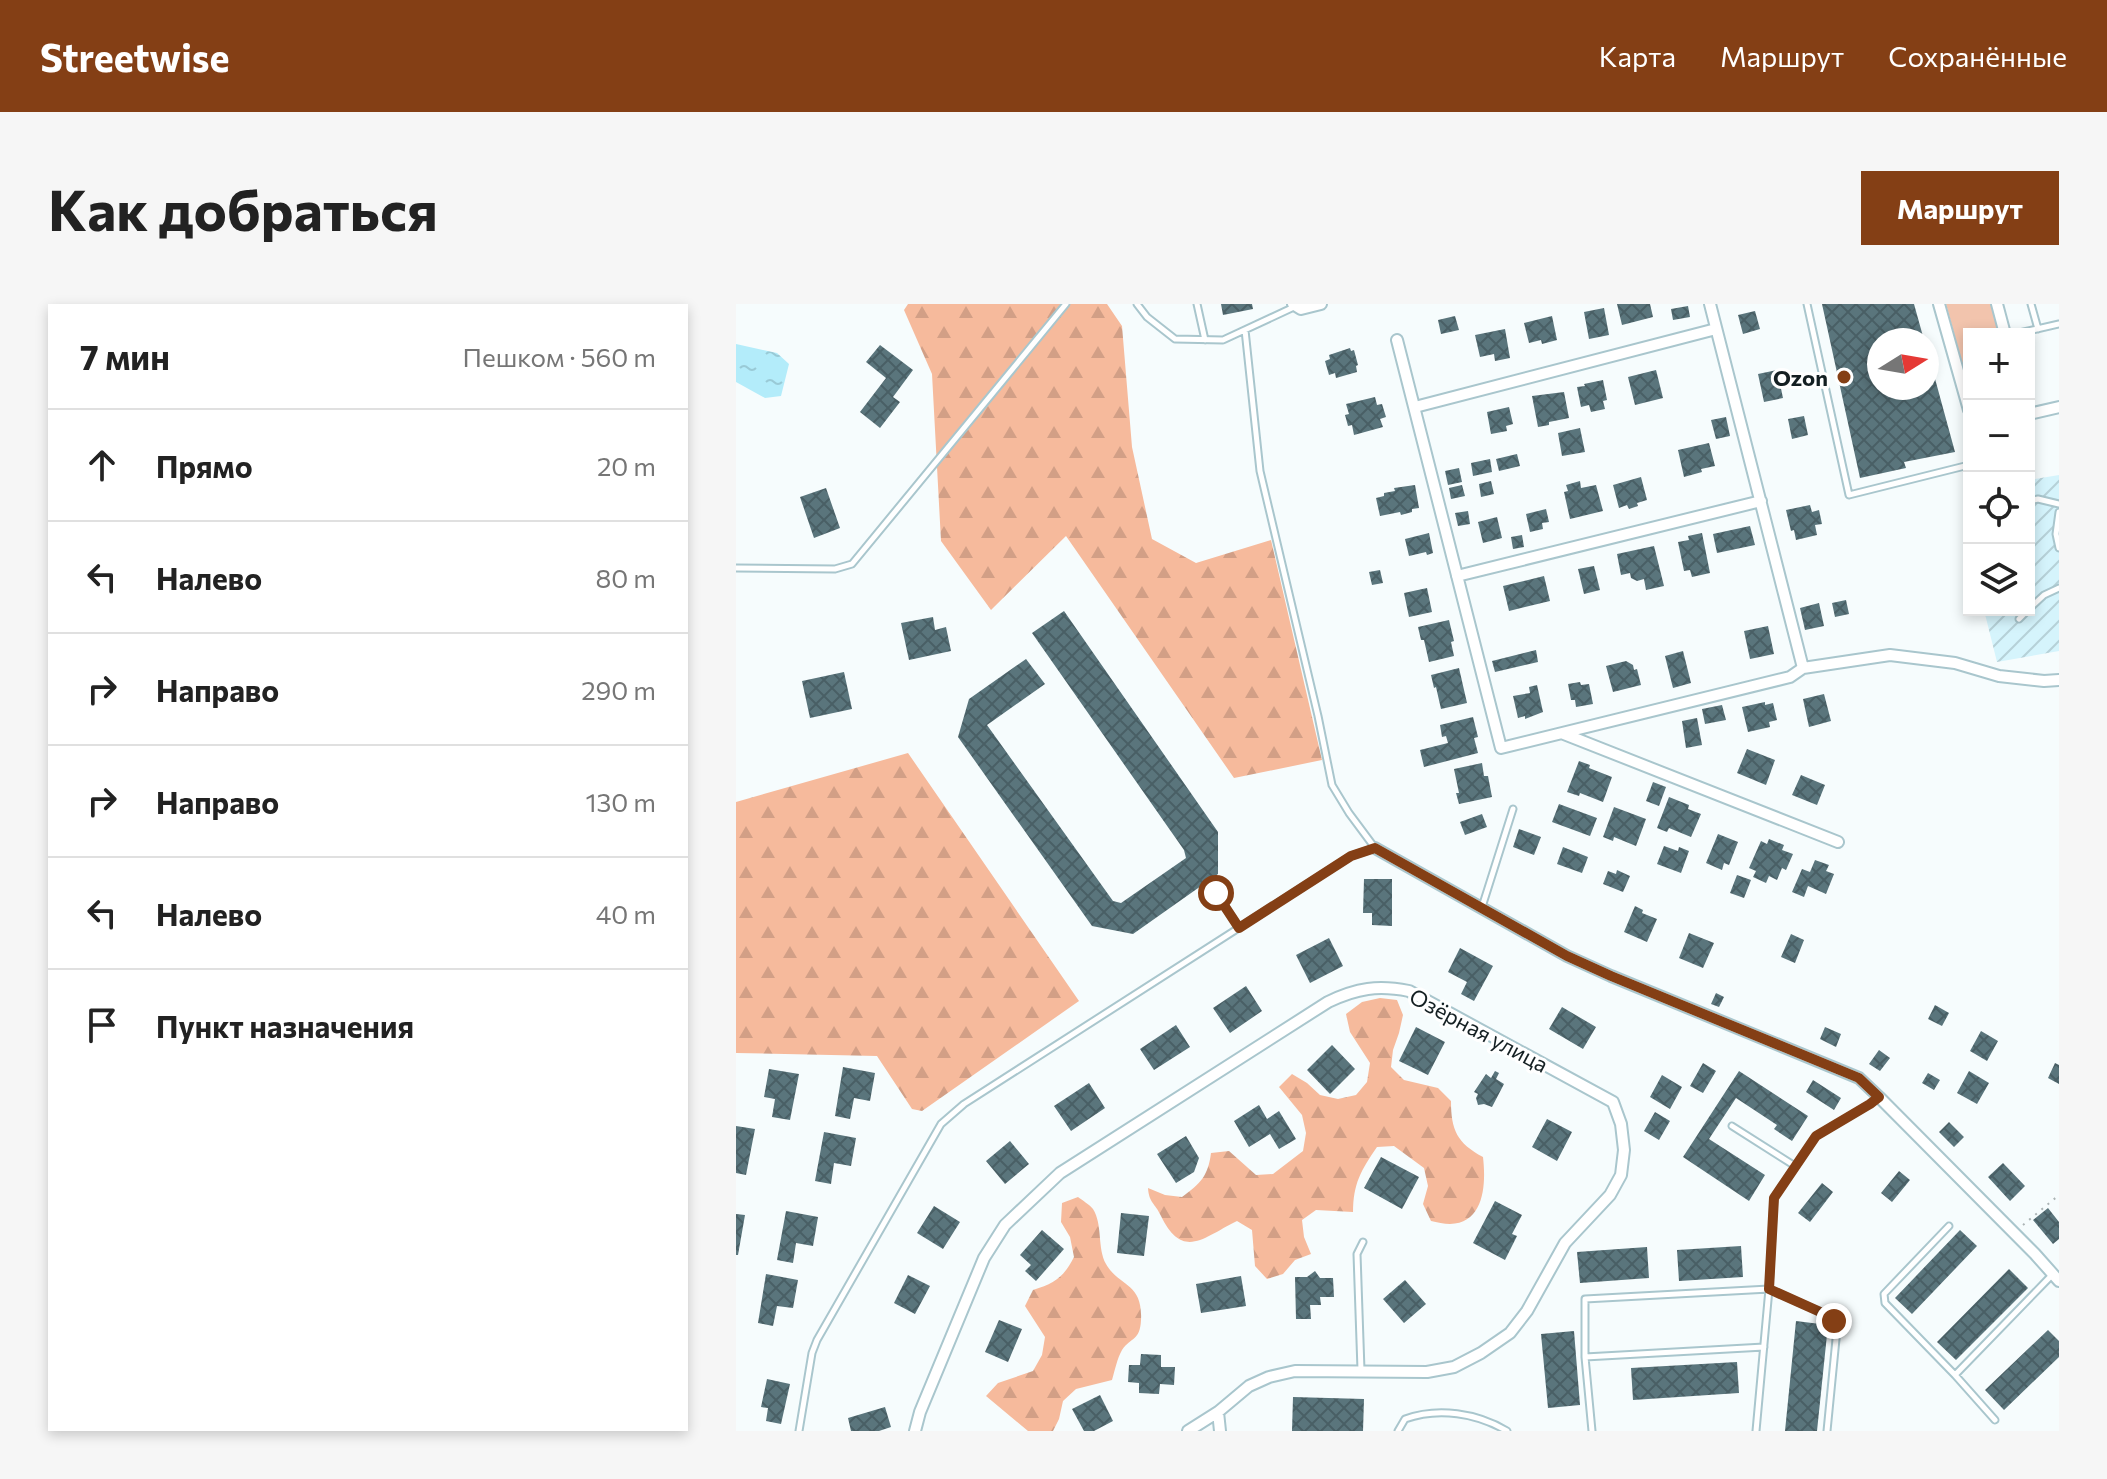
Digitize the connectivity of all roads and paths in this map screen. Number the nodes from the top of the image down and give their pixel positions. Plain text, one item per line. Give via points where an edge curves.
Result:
1 (1066, 304) edge
2 (1137, 304) edge
3 (1197, 304) edge
4 (1321, 304) edge
5 (1710, 304) edge
6 (1807, 304) edge
7 (1939, 304) edge
8 (1997, 304) edge
9 (2031, 304) edge
10 (1294, 305) edge
11 (2059, 324) edge
12 (2003, 328) edge
13 (1716, 329) junction
14 (2038, 329) junction
15 (1245, 330) junction
16 (2035, 330) edge
17 (1205, 340) junction
18 (1397, 340) dead end
19 (1966, 400) edge
20 (1415, 407) junction
21 (2059, 407) edge
22 (2035, 413) edge
23 (1963, 466) edge
24 (2035, 500) edge
25 (1761, 501) junction
26 (2059, 504) edge
27 (2059, 512) edge
28 (2059, 548) edge
29 (736, 568) edge
30 (1457, 576) junction
31 (2059, 588) edge
32 (2035, 604) edge
33 (2022, 616) edge
34 (2019, 619) dead end
35 (1803, 668) junction
36 (2059, 680) edge
37 (1564, 734) junction
38 (1513, 809) dead end
39 (1838, 842) dead end
40 (1375, 848) junction
41 (1216, 893) dead end
42 (1481, 908) junction
43 (1239, 928) junction
44 (1879, 1097) junction
45 (1732, 1126) dead end
46 (1795, 1166) junction
47 (2059, 1195) edge
48 (1949, 1226) dead end
49 (2014, 1233) junction
50 (1363, 1242) dead end
51 (2056, 1278) edge
52 (1769, 1289) junction
53 (1764, 1347) junction
54 (1585, 1357) junction
55 (1361, 1371) junction
56 (1955, 1375) junction
57 (1218, 1412) junction
58 (1995, 1420) dead end
59 (799, 1431) edge
60 (915, 1431) edge
61 (1188, 1431) edge
62 (1220, 1431) edge
63 (1398, 1431) edge
64 (1507, 1431) edge
65 (1592, 1431) edge
66 (1756, 1431) edge
67 (1827, 1431) edge

1 - 29 lane via 852,564 835,569
2 - 17 lane via 1175,339
3 - 17 lane
4 - 10 street via 1301,309
5 - 13 street
6 - 23 lane via 1849,495
7 - 19 street
8 - 12 street
9 - 14 lane
10 - 15 lane
11 - 14 lane
13 - 20 street
13 - 25 street
14 - 16 lane
15 - 17 lane via 1223,340
15 - 40 lane via 1260,471 1332,785
18 - 20 street
20 - 30 street
21 - 22 street
24 - 26 lane
25 - 30 street
25 - 35 street
27 - 28 lane
30 - 37 street via 1501,748
31 - 32 lane
33 - 34 lane
35 - 36 street via 1890,655 1955,663 1999,676
35 - 37 street via 1790,677
37 - 39 street
38 - 42 lane
40 - 42 street
40 - 43 lane via 1351,856
41 - 43 lane
42 - 44 street via 1611,976 1859,1078
43 - 59 lane via 964,1104 941,1124 817,1340
44 - 46 lane via 1816,1136
44 - 49 street
45 - 46 lane
46 - 52 lane via 1774,1198
47 - 49 path
48 - 56 lane via 1884,1294 1885,1303
49 - 51 street
50 - 55 lane via 1357,1254
51 - 56 lane
52 - 53 lane
52 - 54 lane via 1585,1299
52 - 67 lane via 1834,1321
53 - 54 lane
53 - 66 lane
54 - 65 lane
55 - 57 street, Озёрная улица via 1295,1371 1269,1377
55 - 60 street, Озёрная улица via 1454,1367 1510,1333 1565,1243 1610,1195 1621,1175 1624,1150 1613,1102 1409,991 1387,986 1328,1002 1060,1173 1016,1214 984,1258
56 - 58 lane
57 - 61 street, Озёрная улица
57 - 62 street
63 - 64 lane via 1405,1419 1419,1414 1469,1414

